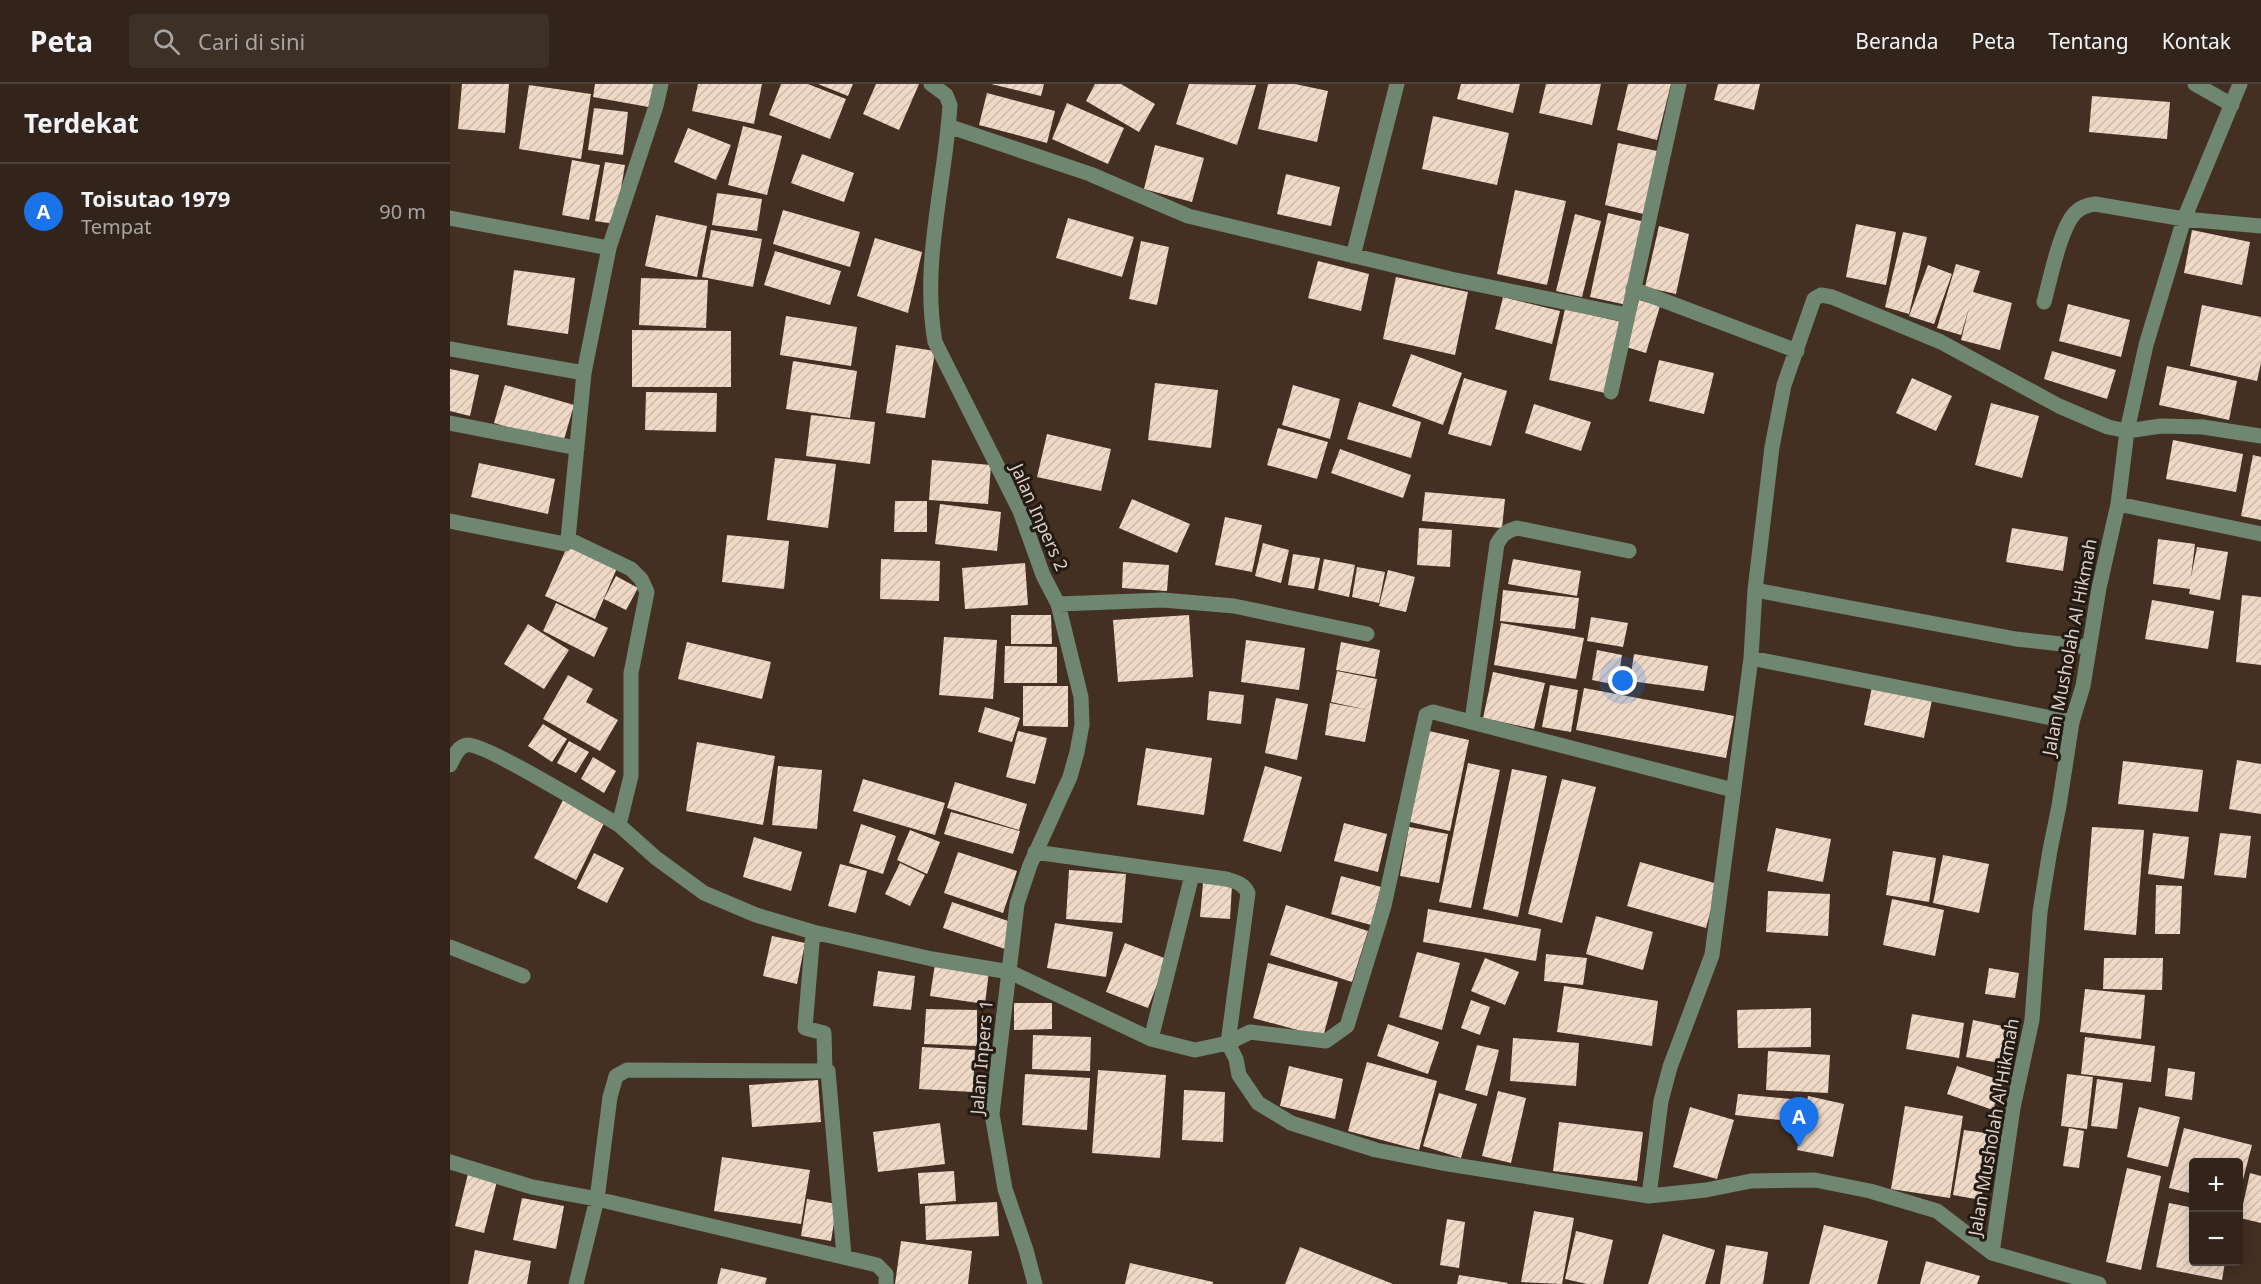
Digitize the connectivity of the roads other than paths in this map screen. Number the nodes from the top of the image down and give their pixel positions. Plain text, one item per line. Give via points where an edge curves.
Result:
1 (661, 84) edge
2 (931, 84) edge
3 (1397, 84) edge
4 (1679, 84) edge
5 (2195, 84) edge
6 (2240, 84) edge
7 (2232, 105) junction
8 (948, 126) junction
9 (450, 218) edge
10 (2184, 219) junction
11 (2261, 226) edge
12 (609, 248) junction
13 (1353, 256) junction
14 (1634, 289) junction
15 (2044, 302) dead end
16 (1627, 315) junction
17 (450, 349) edge
18 (1797, 351) junction
19 (584, 373) junction
20 (1611, 392) dead end
21 (450, 423) edge
22 (2127, 432) junction
23 (2261, 436) edge
24 (578, 448) junction
25 (2118, 504) junction
26 (450, 521) edge
27 (2261, 534) edge
28 (568, 539) junction
29 (1629, 551) dead end
30 (1755, 590) junction
31 (1058, 604) junction
32 (1367, 634) dead end
33 (2088, 647) junction
34 (1751, 658) junction
35 (1472, 721) junction
36 (2072, 722) junction
37 (450, 765) edge
38 (1733, 790) junction
39 (619, 825) junction
40 (1035, 852) junction
41 (1192, 875) junction
42 (813, 932) junction
43 (450, 947) edge
44 (1010, 972) junction
45 (523, 976) dead end
46 (1151, 1039) junction
47 (1228, 1042) junction
48 (825, 1071) junction
49 (450, 1162) edge
50 (1649, 1196) junction
51 (597, 1199) junction
52 (1992, 1253) junction
53 (844, 1256) junction
54 (576, 1284) edge
55 (886, 1284) edge
56 (1035, 1284) edge
57 (2099, 1284) edge

1 - 12 street
2 - 8 street, Jalan Inpers 2 via 946,95 950,105
3 - 13 street
4 - 14 street
5 - 7 street
6 - 7 street, Jalan Musholah Al Hikmah
7 - 10 street, Jalan Musholah Al Hikmah
8 - 13 street via 1090,174 1188,216
8 - 31 street, Jalan Inpers 2 via 930,267 930,313 935,342 1020,511
9 - 12 street
10 - 11 street
10 - 15 street via 2095,204 2084,206 2067,227
10 - 22 street, Jalan Musholah Al Hikmah via 2146,345
12 - 19 street
13 - 16 street
14 - 16 street
14 - 18 street
16 - 20 street
17 - 19 street
18 - 22 street via 1814,299 1821,295 1832,297 1957,350 2059,406
18 - 30 street via 1784,386 1772,447
19 - 24 street
21 - 24 street
22 - 23 street via 2182,426
22 - 25 street, Jalan Musholah Al Hikmah
24 - 28 street
25 - 27 street
25 - 33 street, Jalan Musholah Al Hikmah
26 - 28 street via 565,544
28 - 39 street via 631,569 647,592 631,673 631,776
29 - 35 street via 1517,528 1502,536 1497,544
30 - 33 street via 2016,639
30 - 34 street
31 - 32 street via 1163,600 1234,606
31 - 40 street, Jalan Inpers 2 via 1081,697 1082,725 1070,777
33 - 36 street, Jalan Musholah Al Hikmah via 2083,686
34 - 36 street
34 - 38 street
35 - 38 street
35 - 47 street via 1433,712 1426,715 1384,906 1347,1026 1326,1041 1250,1032
36 - 52 street, Jalan Musholah Al Hikmah via 2040,912 2032,1020 2013,1108
37 - 39 street via 460,748 476,746
38 - 50 street via 1712,955 1661,1101
39 - 42 street via 704,893 756,915
40 - 41 street
40 - 44 street, Jalan Inpers 2 via 1017,904
41 - 46 street
41 - 47 street via 1239,882 1248,893
42 - 44 street
42 - 48 street via 805,1028 824,1033
43 - 45 street
44 - 46 street
44 - 56 street, Jalan Inpers 1 via 992,1114 1005,1189
46 - 47 street via 1195,1050
47 - 50 street via 1239,1075 1258,1103 1291,1123 1376,1150
48 - 51 street via 621,1072 610,1097
48 - 53 street
49 - 51 street via 532,1187
50 - 52 street via 1751,1180 1815,1180 1937,1211
51 - 53 street
51 - 54 street
52 - 57 street
53 - 55 street via 877,1265 886,1274

